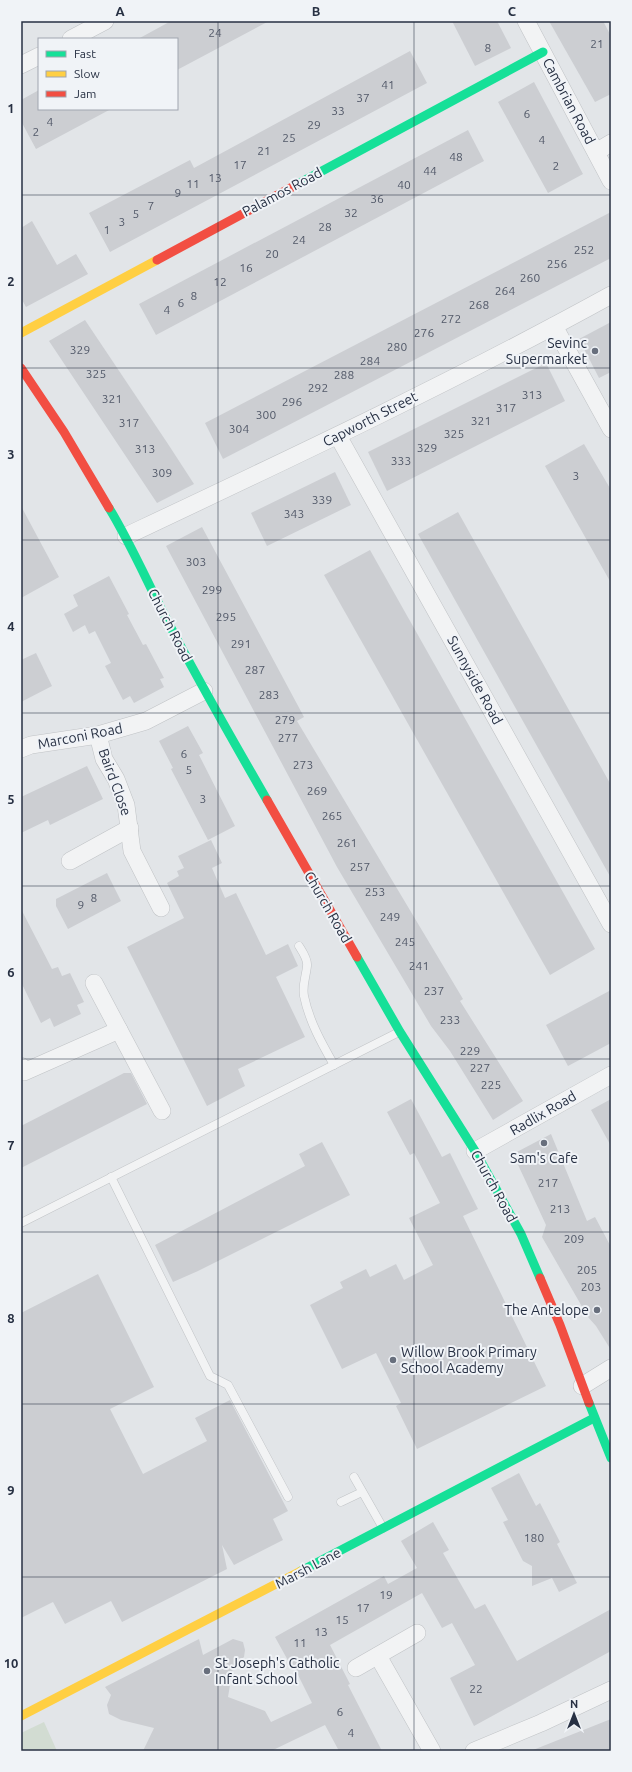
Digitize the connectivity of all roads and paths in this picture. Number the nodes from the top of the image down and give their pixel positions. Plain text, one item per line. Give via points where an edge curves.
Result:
1 (105, 21) edge
2 (526, 21) edge
3 (73, 38) edge
4 (543, 52) junction
5 (38, 56) edge
6 (21, 65) edge
7 (611, 143) edge
8 (596, 152) junction
9 (611, 181) edge
10 (611, 295) edge
11 (554, 326) junction
12 (21, 333) edge
13 (21, 368) edge
14 (611, 429) edge
15 (338, 436) junction
16 (126, 536) junction
17 (204, 691) junction
18 (98, 735) junction
19 (21, 749) edge
20 (130, 828) junction
21 (70, 861) dead end
22 (161, 908) dead end
23 (611, 924) edge
24 (299, 946) dead end
25 (94, 983) dead end
26 (119, 1030) junction
27 (400, 1032) junction
28 (334, 1065) junction
29 (22, 1072) edge
30 (611, 1075) edge
31 (162, 1112) dead end
32 (475, 1150) junction
33 (111, 1177) junction
34 (21, 1223) edge
35 (611, 1368) edge
36 (582, 1386) junction
37 (594, 1418) junction
38 (611, 1458) edge
39 (354, 1477) dead end
40 (362, 1492) junction
41 (288, 1497) dead end
42 (341, 1502) dead end
43 (383, 1528) junction
44 (417, 1633) dead end
45 (378, 1656) junction
46 (356, 1668) dead end
47 (611, 1690) edge
48 (21, 1716) edge
49 (432, 1751) edge
50 (474, 1751) edge

1 - 3 street
2 - 4 street, Cambrian Road
4 - 8 street, Cambrian Road
4 - 12 main road, Palamos Road
5 - 6 street
7 - 8 street
8 - 9 street, Cambrian Road
10 - 11 street, Capworth Street
11 - 14 street
11 - 15 street, Capworth Street
13 - 16 main road, Church Road via 64,432
15 - 16 street, Capworth Street
15 - 23 street, Sunnyside Road
16 - 17 main road, Church Road
17 - 18 street, Marconi Road via 146,721
17 - 27 main road, Church Road
18 - 19 street, Marconi Road via 31,745
18 - 20 street, Baird Close via 104,759 116,779 126,805
20 - 21 street, Baird Close
20 - 22 street, Baird Close via 132,851
24 - 28 lane via 307,966 303,986 306,1005 320,1040
25 - 26 street
26 - 29 street
26 - 31 street
27 - 28 lane
27 - 32 main road, Church Road
28 - 33 lane
30 - 32 street, Radlix Road
32 - 36 main road, Church Road via 535,1265
33 - 34 lane
33 - 41 lane via 210,1376 228,1385
35 - 36 street
36 - 37 main road, Church Road
37 - 38 main road, Church Road
37 - 43 main road, Marsh Lane
39 - 40 lane
40 - 42 lane
40 - 43 lane
43 - 48 main road, Marsh Lane
44 - 45 street
45 - 46 street
45 - 49 street
47 - 50 street

